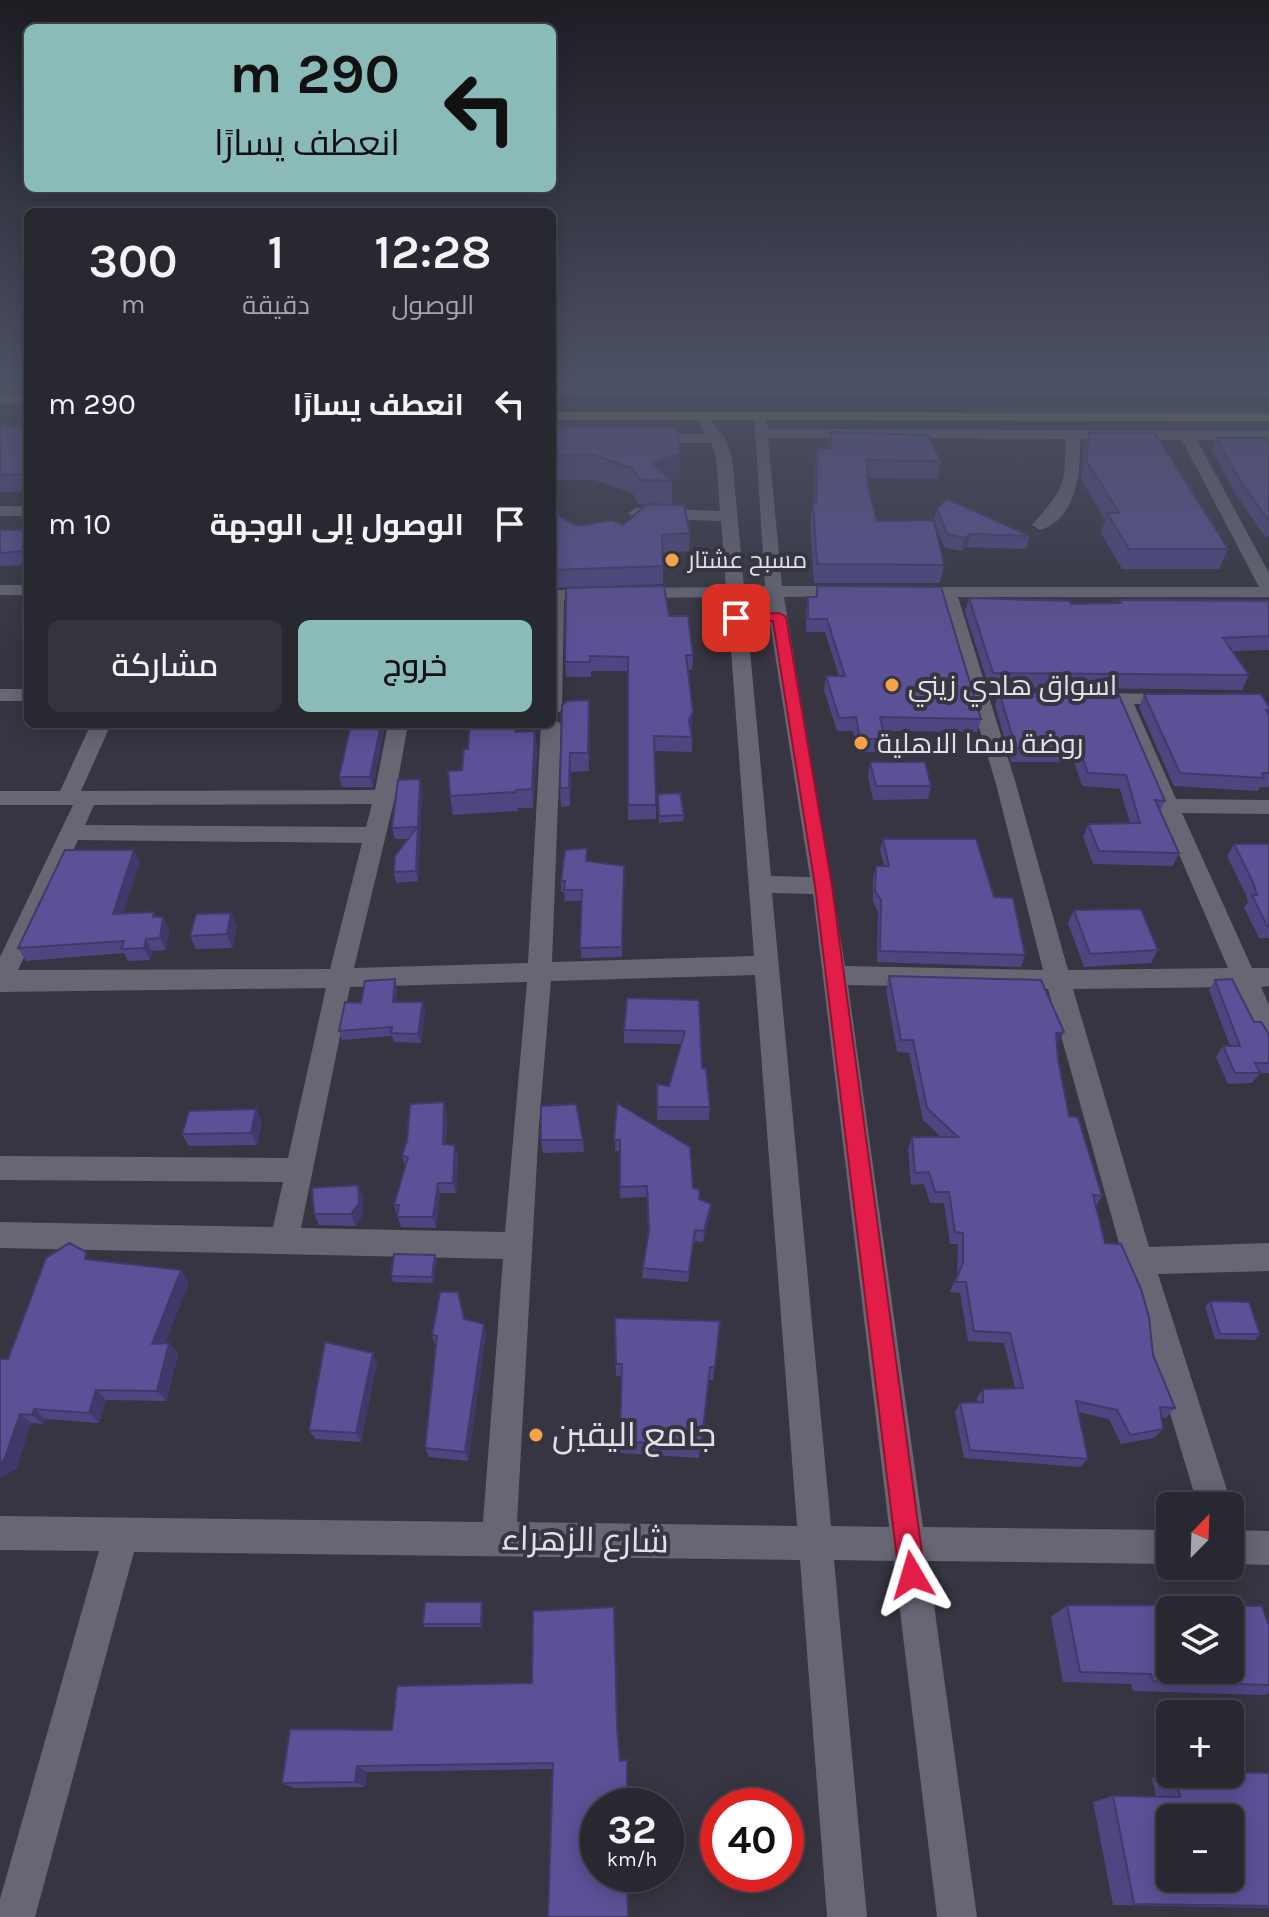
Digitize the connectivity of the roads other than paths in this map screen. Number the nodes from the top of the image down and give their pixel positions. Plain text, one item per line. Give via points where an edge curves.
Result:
1 (725, 469) edge
2 (759, 469) edge
3 (1073, 469) edge
4 (1205, 469) edge
5 (0, 511) edge
6 (24, 511) edge
7 (636, 513) edge
8 (728, 516) junction
9 (1040, 525) dead end
10 (0, 590) edge
11 (24, 590) edge
12 (868, 591) edge
13 (915, 591) edge
14 (1269, 591) edge
15 (947, 592) junction
16 (556, 595) edge
17 (756, 609) junction
18 (0, 695) edge
19 (24, 695) edge
20 (977, 696) junction
21 (1006, 696) edge
22 (1064, 697) edge
23 (1122, 698) junction
24 (1196, 698) edge
25 (100, 728) edge
26 (397, 728) edge
27 (551, 728) edge
28 (384, 797) junction
29 (0, 798) edge
30 (77, 798) junction
31 (1168, 806) junction
32 (1269, 807) edge
33 (70, 832) junction
34 (375, 835) junction
35 (760, 884) junction
36 (823, 886) junction
37 (766, 965) junction
38 (540, 972) junction
39 (833, 975) junction
40 (1243, 976) junction
41 (1269, 977) edge
42 (340, 978) junction
43 (0, 980) edge
44 (1058, 980) junction
45 (1269, 1033) edge
46 (0, 1168) edge
47 (298, 1170) junction
48 (0, 1235) edge
49 (284, 1242) junction
50 (518, 1246) junction
51 (1269, 1257) edge
52 (1139, 1261) junction
53 (1211, 1492) edge
54 (0, 1533) edge
55 (121, 1535) junction
56 (499, 1539) junction
57 (815, 1543) junction
58 (908, 1544) junction
59 (1156, 1547) edge
60 (1244, 1547) edge
61 (1269, 1548) edge
62 (15, 1917) edge
63 (847, 1917) edge
64 (957, 1917) edge

1 - 8 street
2 - 17 street
3 - 9 street via 1060,510
4 - 14 street
5 - 6 street
7 - 8 street
8 - 17 street
10 - 11 street
12 - 17 street
13 - 15 street
14 - 15 street
15 - 20 street
16 - 17 street
17 - 35 street
17 - 36 street
18 - 19 street
20 - 21 street
20 - 44 street
22 - 23 street
23 - 24 street
23 - 31 street
25 - 30 street
26 - 28 street
27 - 38 street
28 - 30 street
28 - 34 street
29 - 30 street
30 - 33 street
31 - 32 street
31 - 40 street
33 - 34 street
33 - 43 street
34 - 42 street
35 - 36 street
35 - 37 street
36 - 39 street
37 - 38 street
37 - 57 street
38 - 42 street
38 - 50 street
39 - 44 street
39 - 58 street
40 - 41 street
40 - 44 street
40 - 45 street
42 - 43 street
42 - 47 street
44 - 52 street
46 - 47 street
47 - 49 street
48 - 49 street
49 - 50 street
50 - 56 street
51 - 52 street
52 - 53 street
54 - 55 street, شارع الزهراء
55 - 56 street, شارع الزهراء
55 - 62 street
56 - 57 street, شارع الزهراء
57 - 58 street, شارع الزهراء
57 - 63 street
58 - 59 street, شارع الزهراء
58 - 64 street
60 - 61 street

